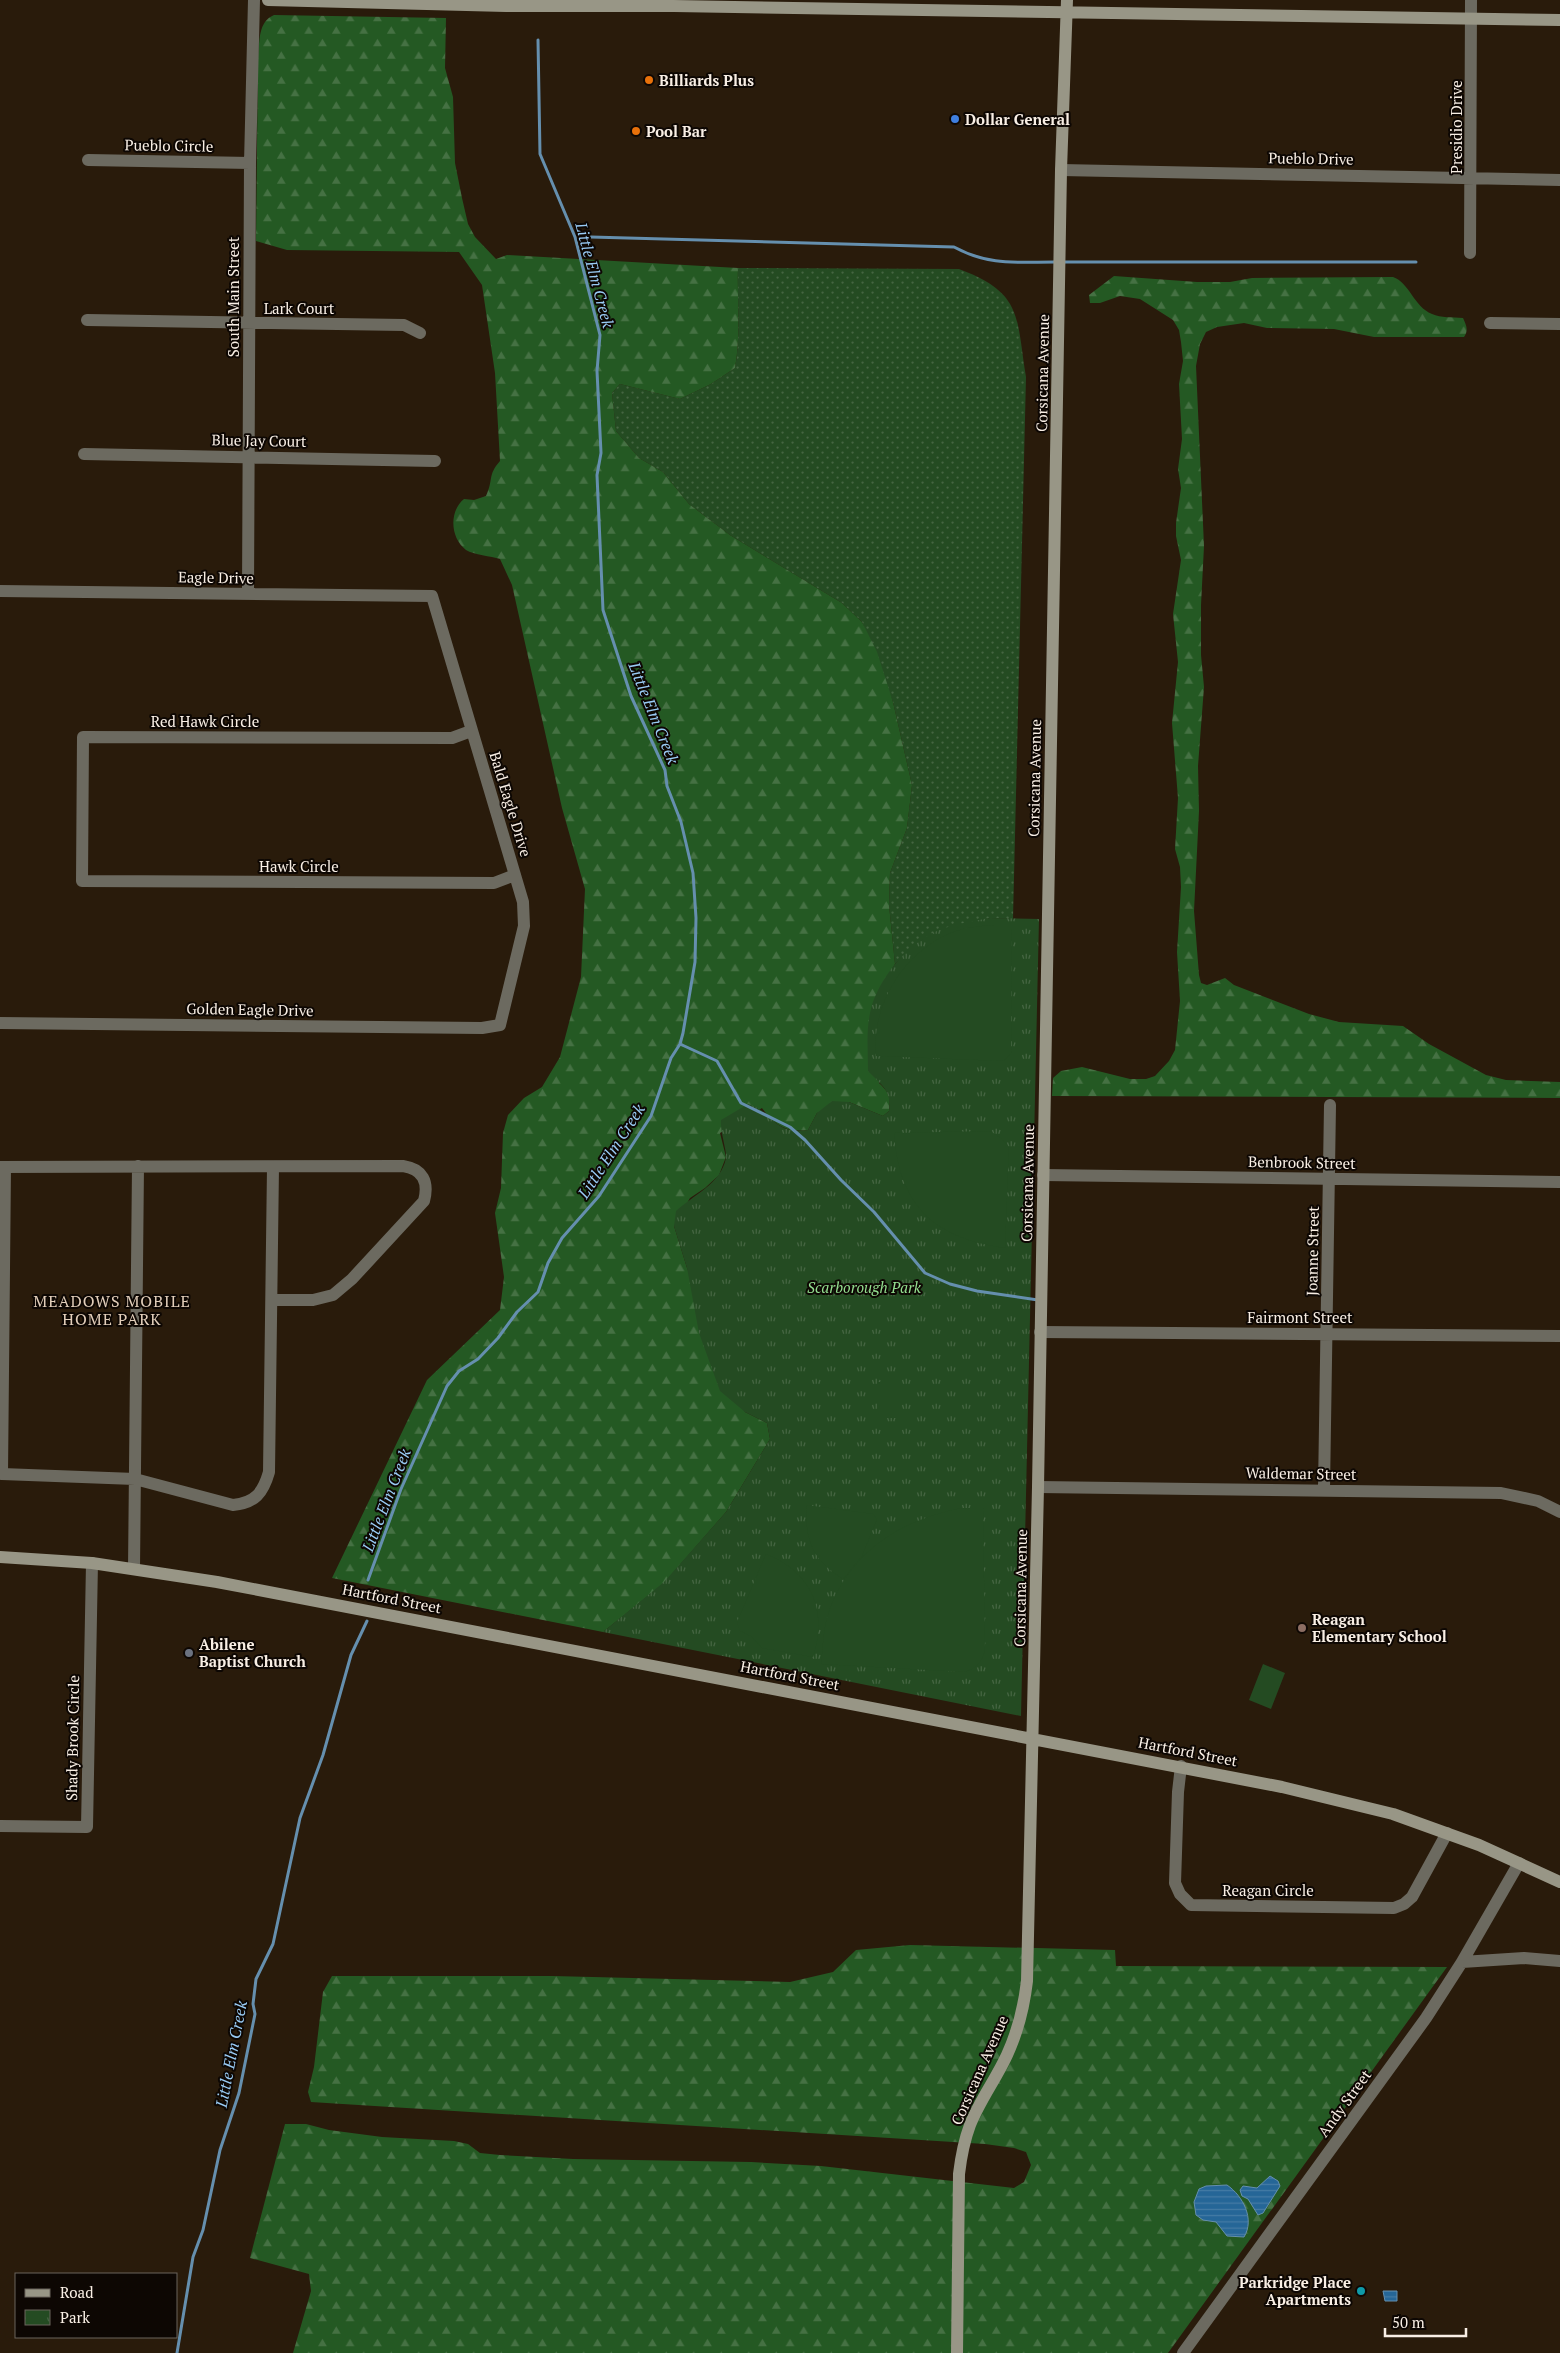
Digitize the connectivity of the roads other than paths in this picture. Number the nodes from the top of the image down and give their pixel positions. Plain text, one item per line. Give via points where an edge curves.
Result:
1 (254, 0) edge
2 (268, 0) edge
3 (1472, 0) edge
4 (674, 3) edge
5 (1067, 6) edge
6 (1471, 18) junction
7 (1560, 20) edge
8 (88, 160) dead end
9 (250, 163) junction
10 (1061, 170) junction
11 (1472, 177) junction
12 (1560, 180) edge
13 (1470, 253) dead end
14 (87, 320) dead end
15 (1490, 323) dead end
16 (248, 324) junction
17 (1560, 324) edge
18 (420, 333) dead end
19 (84, 454) dead end
20 (249, 456) junction
21 (435, 460) dead end
22 (0, 591) edge
23 (248, 593) junction
24 (432, 596) joint
25 (471, 731) junction
26 (516, 875) junction
27 (82, 881) joint
28 (0, 1023) edge
29 (500, 1025) joint
30 (1330, 1105) dead end
31 (138, 1166) junction
32 (3, 1167) edge
33 (273, 1167) junction
34 (1043, 1175) junction
35 (1329, 1178) junction
36 (1560, 1182) edge
37 (272, 1300) junction
38 (1040, 1332) junction
39 (1326, 1334) junction
40 (1560, 1336) edge
41 (135, 1479) junction
42 (1038, 1487) junction
43 (1324, 1489) junction
44 (1560, 1512) edge
45 (0, 1557) edge
46 (92, 1563) junction
47 (134, 1569) junction
48 (1033, 1738) junction
49 (1182, 1766) junction
50 (0, 1826) edge
51 (1447, 1833) junction
52 (1519, 1862) junction
53 (1560, 1882) edge
54 (1560, 1961) edge
55 (1462, 1962) junction
56 (956, 2353) edge
57 (1183, 2353) edge

1 - 9 street, South Main Street
2 - 4 street via 525,6
3 - 6 street, Presidio Drive
4 - 5 street
5 - 6 street
5 - 10 street, Corsicana Avenue
6 - 7 street
6 - 11 street, Presidio Drive
8 - 9 street, Pueblo Circle
9 - 16 street, South Main Street
10 - 11 street, Pueblo Drive
10 - 34 street, Corsicana Avenue
11 - 12 street, Pueblo Drive
11 - 13 street, Presidio Drive
14 - 16 street, Lark Court
15 - 17 street
16 - 18 street, Lark Court via 404,325
16 - 20 street, South Main Street
19 - 20 street, Blue Jay Court
20 - 21 street, Blue Jay Court
20 - 23 street, South Main Street
22 - 23 street, Eagle Drive
23 - 24 street, Eagle Drive
24 - 25 street, Bald Eagle Drive
25 - 26 street, Bald Eagle Drive
25 - 27 street, Red Hawk Circle via 452,738 83,737
26 - 27 street, Hawk Circle via 494,883
26 - 29 street, Bald Eagle Drive via 523,902 524,926
28 - 29 street, Golden Eagle Drive via 482,1028
30 - 35 street, Joanne Street
31 - 32 street
31 - 33 street
31 - 41 street
32 - 41 street via 2,1474
33 - 37 street
33 - 37 street via 412,1168 425,1180 427,1190 424,1201 352,1279 333,1295 313,1300
34 - 35 street, Benbrook Street
34 - 38 street, Corsicana Avenue
35 - 36 street, Benbrook Street
35 - 39 street, Joanne Street
37 - 41 street via 269,1472 265,1487 247,1504 233,1505
38 - 39 street, Fairmont Street
38 - 42 street, Corsicana Avenue
39 - 40 street, Fairmont Street
39 - 43 street, Joanne Street
41 - 47 street
42 - 43 street, Waldemar Street
42 - 48 street, Corsicana Avenue
43 - 44 street, Waldemar Street via 1501,1492 1538,1501
45 - 46 street, Hartford Street
46 - 47 street, Hartford Street
46 - 50 street, Shady Brook Circle via 87,1827
47 - 48 street, Hartford Street via 374,1611
48 - 49 street, Hartford Street
48 - 56 street, Corsicana Avenue via 1024,2006 1007,2055 980,2103 963,2149 959,2174
49 - 51 street, Hartford Street via 1366,1807
49 - 51 street, Reagan Circle via 1175,1883 1180,1894 1191,1904 1394,1908 1412,1897
51 - 52 street, Hartford Street
52 - 53 street, Hartford Street
52 - 55 street, Andy Street
54 - 55 street via 1524,1958
55 - 57 street, Andy Street via 1421,2025

